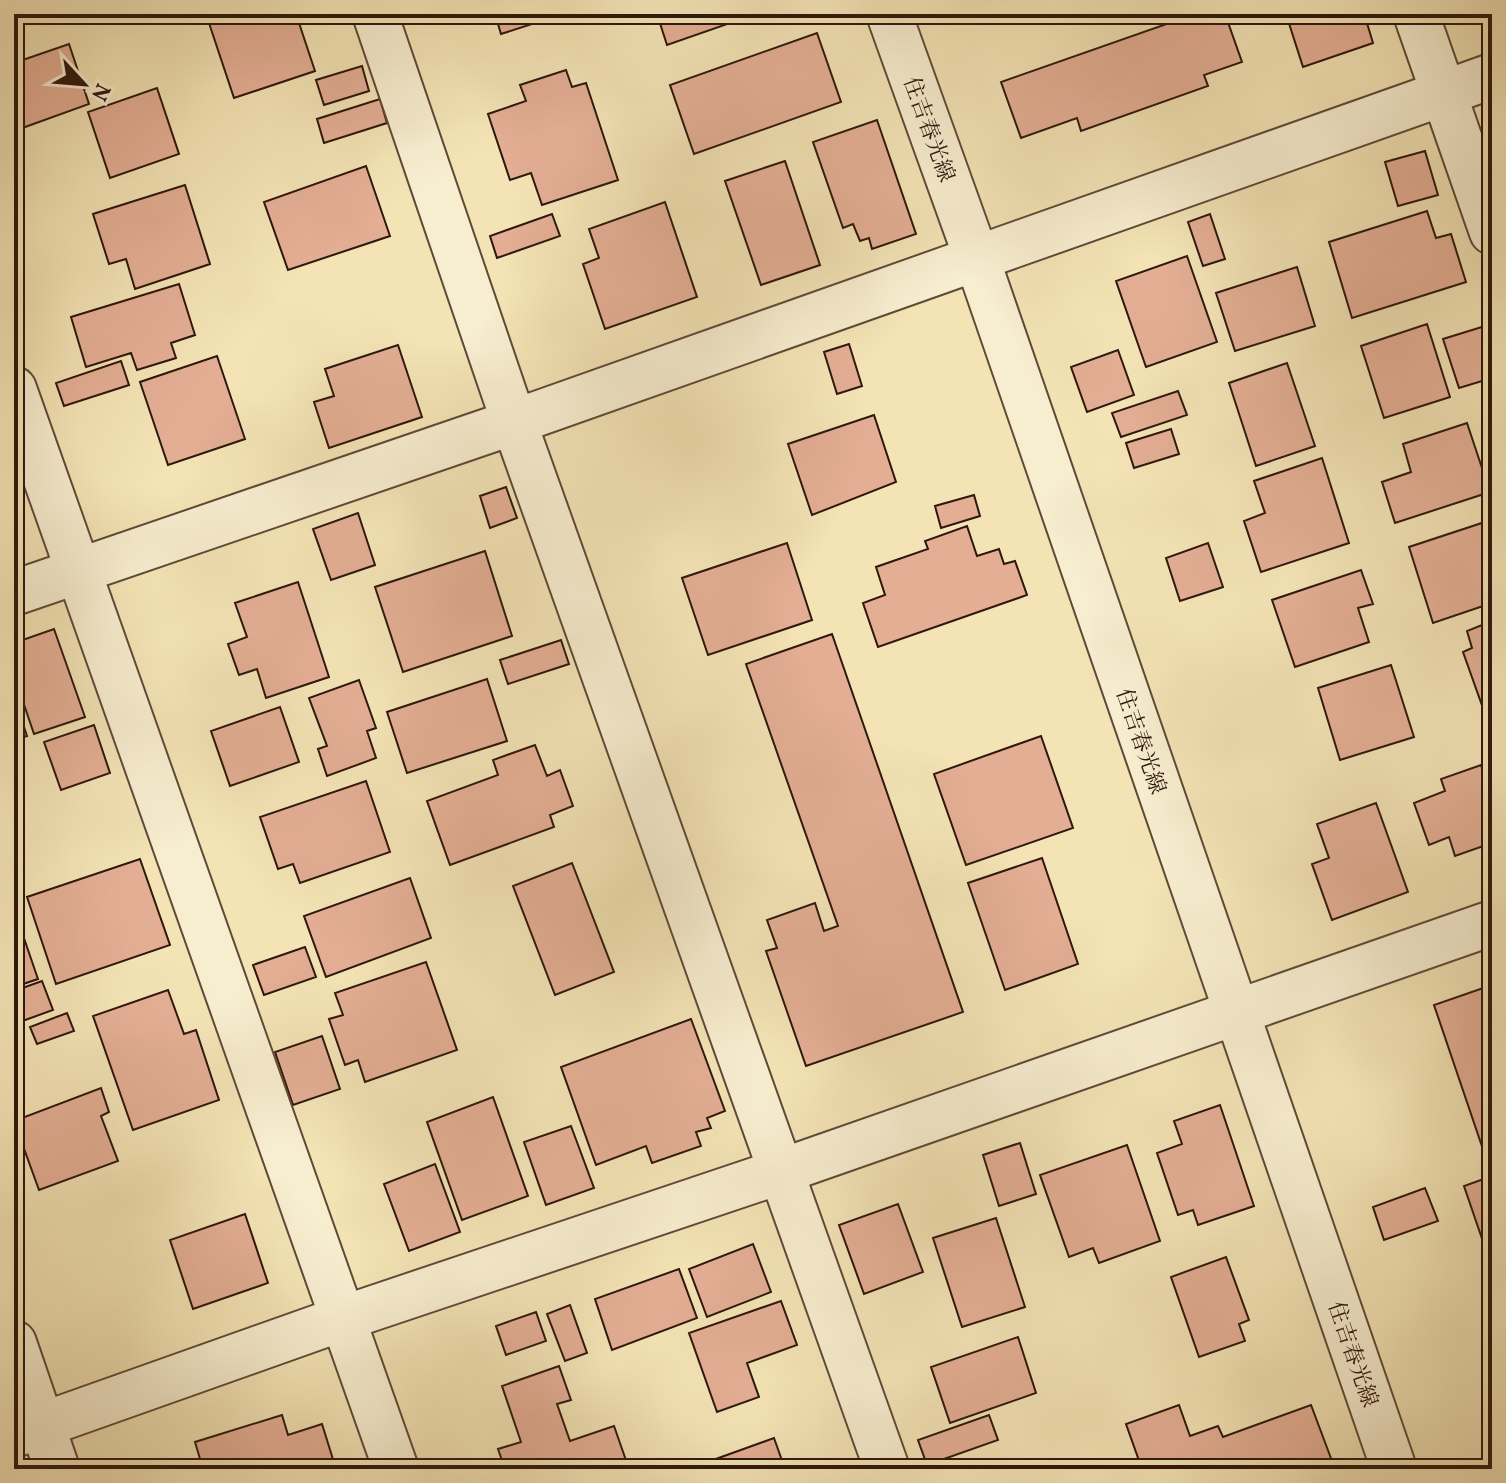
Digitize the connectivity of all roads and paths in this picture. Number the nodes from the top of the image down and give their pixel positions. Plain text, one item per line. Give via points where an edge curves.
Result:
1 (375, 14) edge
2 (889, 14) edge
3 (1416, 14) edge
4 (1492, 76) edge
5 (1444, 92) junction
6 (1492, 232) edge
7 (977, 259) junction
8 (14, 389) edge
9 (514, 422) junction
10 (78, 571) junction
11 (14, 593) edge
12 (1492, 923) edge
13 (1235, 1012) junction
14 (782, 1171) junction
15 (341, 1319) junction
16 (14, 1343) edge
17 (28, 1430) edge
18 (57, 1469) edge
19 (396, 1469) edge
20 (887, 1469) edge
21 (1394, 1469) edge

1 - 9 street
2 - 7 street, 住吉春光線
3 - 5 street
4 - 5 street
5 - 6 street
5 - 7 street
7 - 9 street
7 - 13 street, 住吉春光線
8 - 10 street
9 - 10 street
9 - 14 street
10 - 11 street
10 - 15 street
12 - 13 street
13 - 14 street
13 - 21 street, 住吉春光線
14 - 15 street
14 - 20 street
15 - 17 street
15 - 19 street
16 - 17 street
17 - 18 street

